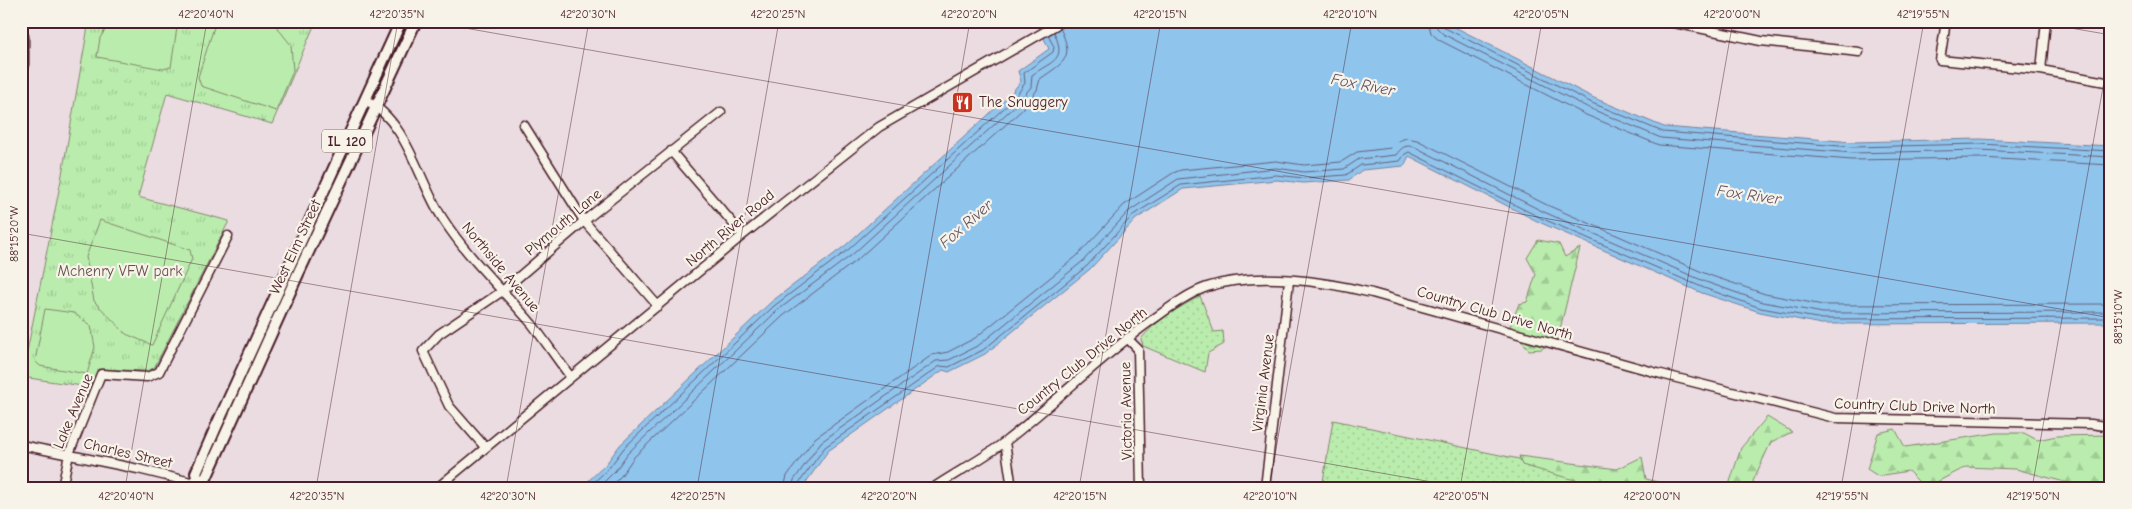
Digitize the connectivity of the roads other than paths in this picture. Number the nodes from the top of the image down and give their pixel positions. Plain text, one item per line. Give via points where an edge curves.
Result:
1 (402, 21) edge
2 (416, 21) edge
3 (1063, 21) edge
4 (1665, 21) edge
5 (1946, 21) edge
6 (2046, 21) edge
7 (24, 36) dead end
8 (1859, 52) dead end
9 (2041, 70) junction
10 (21, 80) edge
11 (2111, 83) edge
12 (365, 100) junction
13 (377, 106) junction
14 (721, 112) dead end
15 (524, 125) dead end
16 (672, 151) junction
17 (584, 221) junction
18 (743, 235) junction
19 (228, 236) dead end
20 (1289, 281) junction
21 (502, 292) junction
22 (658, 306) junction
23 (1127, 338) junction
24 (570, 376) junction
25 (2111, 427) edge
26 (1005, 442) junction
27 (21, 446) edge
28 (484, 447) junction
29 (69, 454) junction
30 (198, 486) edge
31 (62, 488) edge
32 (437, 488) edge
33 (933, 488) edge
34 (1012, 488) edge
35 (1141, 488) edge
36 (1265, 488) edge

1 - 12 main road, West Elm Street / IL 120
2 - 13 main road, West Elm Street / IL 120
3 - 18 street, North River Road via 879,127
4 - 8 street via 1761,41
5 - 9 street via 1940,60
6 - 9 street
7 - 10 street
9 - 11 street
12 - 13 street, Northside Avenue
12 - 30 main road, West Elm Street / IL 120 via 196,473
13 - 21 street, Northside Avenue via 394,122 442,218
13 - 30 main road, West Elm Street / IL 120 via 206,478
14 - 16 street, Plymouth Lane
15 - 17 street
16 - 17 street, Plymouth Lane
16 - 18 street
17 - 21 street, Plymouth Lane
17 - 22 street
18 - 22 street, North River Road
19 - 29 street, Lake Avenue via 159,372 147,377 101,374
20 - 23 street, Country Club Drive North via 1245,281 1206,288 1176,303
20 - 25 street, Country Club Drive North via 1344,286 1372,293 1661,374 1835,418
20 - 36 street, Virginia Avenue
21 - 24 street, Northside Avenue
21 - 28 street, Plymouth Lane via 439,334 423,351 449,406
22 - 24 street, North River Road
23 - 26 street, Country Club Drive North
23 - 35 street, Victoria Avenue via 1138,349
24 - 28 street, North River Road
26 - 33 street, Country Club Drive North
26 - 34 street
27 - 29 street, Charles Street
28 - 32 street, North River Road
29 - 30 street, Charles Street
29 - 31 street, Lake Avenue

